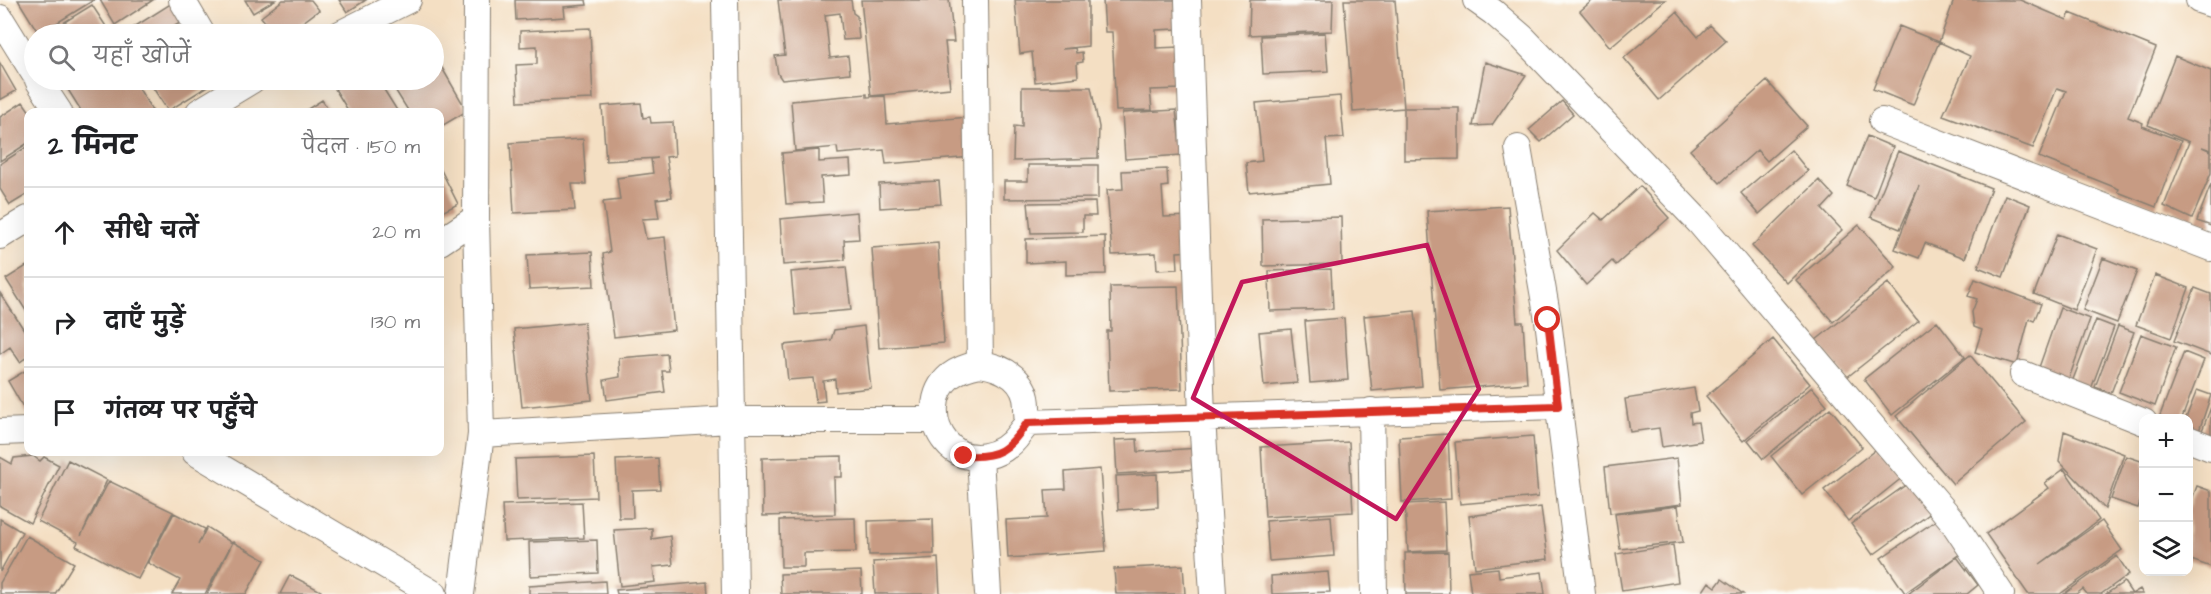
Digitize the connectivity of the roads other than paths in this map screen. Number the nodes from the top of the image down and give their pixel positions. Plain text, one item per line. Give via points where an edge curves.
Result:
1 (182, 0) edge
2 (408, 0) edge
3 (477, 0) edge
4 (725, 0) edge
5 (975, 0) edge
6 (1188, 0) edge
7 (1476, 0) edge
8 (2199, 0) edge
9 (2211, 4) edge
10 (0, 18) edge
11 (196, 24) edge
12 (360, 24) edge
13 (24, 57) edge
14 (45, 90) edge
15 (228, 90) edge
16 (56, 108) edge
17 (204, 108) edge
18 (1882, 121) dead end
19 (1518, 148) dead end
20 (476, 218) junction
21 (24, 221) edge
22 (0, 236) edge
23 (444, 239) edge
24 (2211, 248) edge
25 (980, 364) junction
26 (2023, 374) dead end
27 (1558, 406) junction
28 (1371, 411) junction
29 (1202, 417) junction
30 (731, 420) junction
31 (935, 420) junction
32 (2139, 420) edge
33 (1027, 423) junction
34 (24, 431) edge
35 (0, 432) edge
36 (481, 435) junction
37 (2193, 441) edge
38 (2211, 448) edge
39 (202, 456) edge
40 (980, 457) junction
41 (434, 594) edge
42 (461, 594) edge
43 (735, 594) edge
44 (988, 594) edge
45 (1213, 594) edge
46 (1374, 594) edge
47 (1582, 594) edge
48 (2001, 594) edge

1 - 11 street
2 - 12 street
3 - 20 street
4 - 30 street
5 - 25 street
6 - 29 street
7 - 48 street via 1522,38 1700,223 1951,519
8 - 9 street
10 - 13 street
14 - 16 street
15 - 17 street
18 - 24 street
19 - 27 street via 1548,320
20 - 23 street
20 - 36 street
21 - 22 street
25 - 31 street via 950,376 940,388
25 - 33 street via 1010,373 1021,385 1027,400
26 - 32 street
27 - 28 street
27 - 47 street
28 - 29 street
28 - 46 street
29 - 33 street
29 - 45 street
30 - 31 street
30 - 36 street
30 - 43 street
31 - 40 street via 940,435 951,448 964,456
33 - 40 street via 1013,443
34 - 35 street
36 - 42 street
37 - 38 street
39 - 41 street
40 - 44 street

